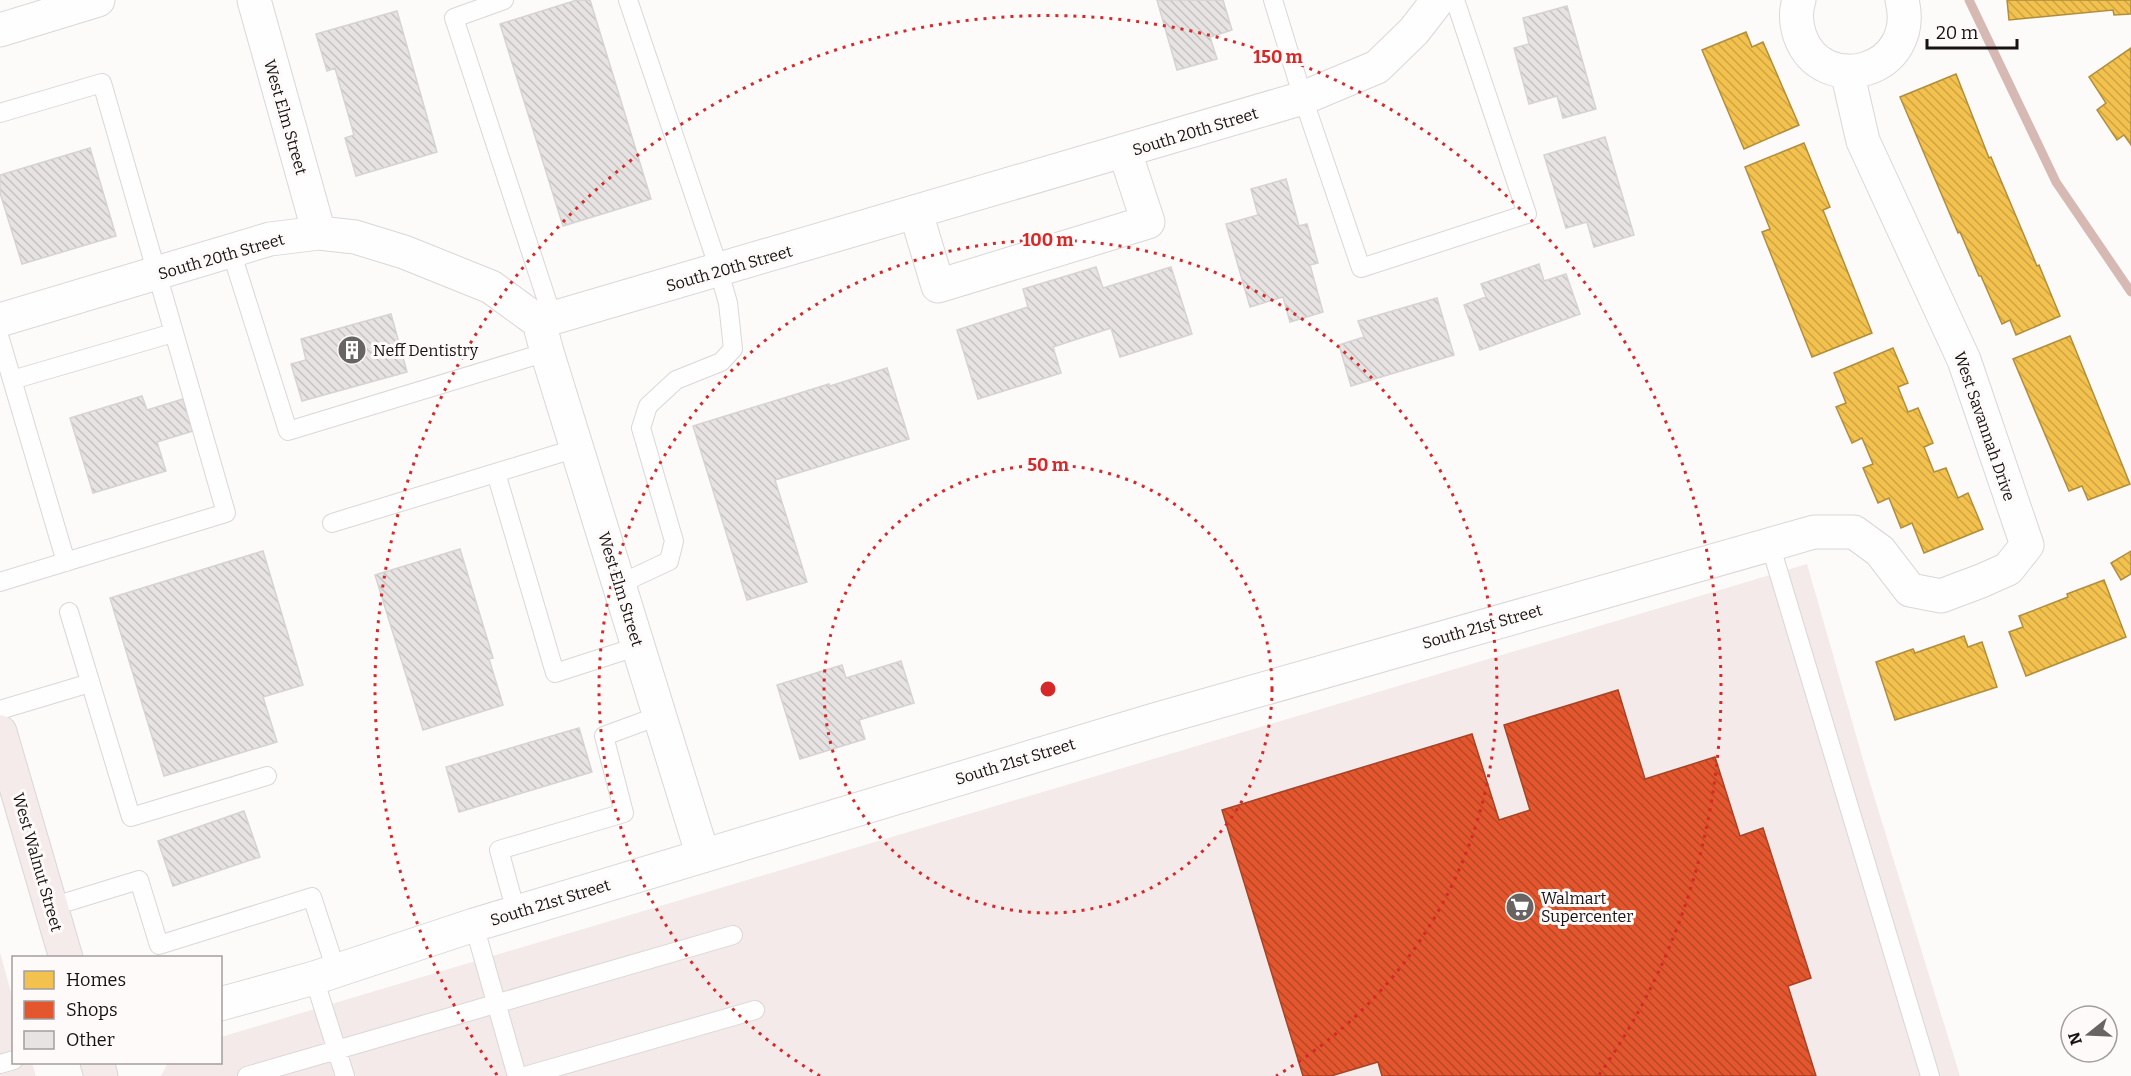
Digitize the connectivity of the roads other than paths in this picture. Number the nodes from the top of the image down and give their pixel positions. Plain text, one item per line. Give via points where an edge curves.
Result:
1 (98, 0) edge
2 (254, 0) edge
3 (504, 0) edge
4 (628, 0) edge
5 (1273, 0) edge
6 (1438, 0) edge
7 (1455, 0) edge
8 (1902, 0) edge
9 (1794, 2) edge
10 (0, 30) edge
11 (1846, 71) junction
12 (1303, 98) junction
13 (0, 113) edge
14 (1125, 152) junction
15 (916, 213) junction
16 (319, 233) junction
17 (231, 251) junction
18 (718, 271) junction
19 (156, 274) junction
20 (0, 320) edge
21 (546, 331) junction
22 (173, 333) junction
23 (0, 339) edge
24 (12, 380) junction
25 (577, 448) junction
26 (496, 473) junction
27 (332, 523) dead end
28 (1814, 532) joint
29 (1770, 544) junction
30 (66, 562) junction
31 (0, 582) edge
32 (620, 585) junction
33 (69, 612) dead end
34 (639, 646) junction
35 (90, 683) junction
36 (0, 710) edge
37 (661, 715) junction
38 (0, 732) edge
39 (267, 776) dead end
40 (703, 856) junction
41 (51, 907) junction
42 (516, 912) junction
43 (474, 925) junction
44 (733, 935) dead end
45 (66, 956) edge
46 (325, 974) junction
47 (222, 1003) edge
48 (496, 1004) junction
49 (754, 1010) dead end
50 (337, 1050) junction
51 (247, 1076) edge
52 (345, 1076) edge
53 (517, 1076) edge
54 (525, 1076) edge
55 (1930, 1076) edge

1 - 10 street
2 - 16 street, West Elm Street
3 - 21 lane via 454,18
4 - 18 lane
5 - 12 lane
6 - 12 street, South 20th Street via 1414,31 1377,67
7 - 12 lane via 1527,214 1361,268
8 - 11 street via 1906,13 1904,32 1896,49 1865,70
9 - 11 street via 1803,42 1814,57 1829,67
11 - 28 street, West Savannah Drive via 1863,141 1964,360 2027,545 2008,569 1941,596 1910,590 1880,551 1854,532
12 - 14 street, South 20th Street
13 - 19 lane via 102,83
14 - 15 street, South 20th Street
14 - 15 street via 1148,222 938,286
15 - 18 street, South 20th Street
16 - 17 street, South 20th Street via 270,239
16 - 21 street, South 20th Street via 355,237 491,287 524,309
17 - 19 street, South 20th Street
17 - 21 lane via 288,431
18 - 21 street, South 20th Street
18 - 32 lane via 728,303 733,349 721,362 676,380 648,406 641,428 674,541 669,561
19 - 20 street, South 20th Street
19 - 22 lane
21 - 25 street, West Elm Street
22 - 24 lane
22 - 30 lane via 226,513
23 - 24 lane
24 - 30 lane
25 - 26 lane
25 - 32 street, West Elm Street
26 - 27 lane
26 - 34 lane via 555,672
28 - 29 street, South 21st Street
29 - 40 street, South 21st Street via 1154,720
29 - 55 lane
30 - 31 lane
32 - 34 street, West Elm Street
33 - 35 lane
34 - 37 street, West Elm Street
35 - 36 lane
35 - 39 lane via 131,818
37 - 40 street, West Elm Street
37 - 42 lane via 604,736 624,813 499,850
38 - 41 main road, West Walnut Street
40 - 42 street, South 21st Street
41 - 45 main road, West Walnut Street
41 - 46 lane via 139,880 159,945 312,897
42 - 43 street, South 21st Street
43 - 46 street, South 21st Street
43 - 48 lane
44 - 48 lane
46 - 47 street, South 21st Street
46 - 50 lane
48 - 50 lane
48 - 53 lane
49 - 54 lane
50 - 51 lane
50 - 52 lane

